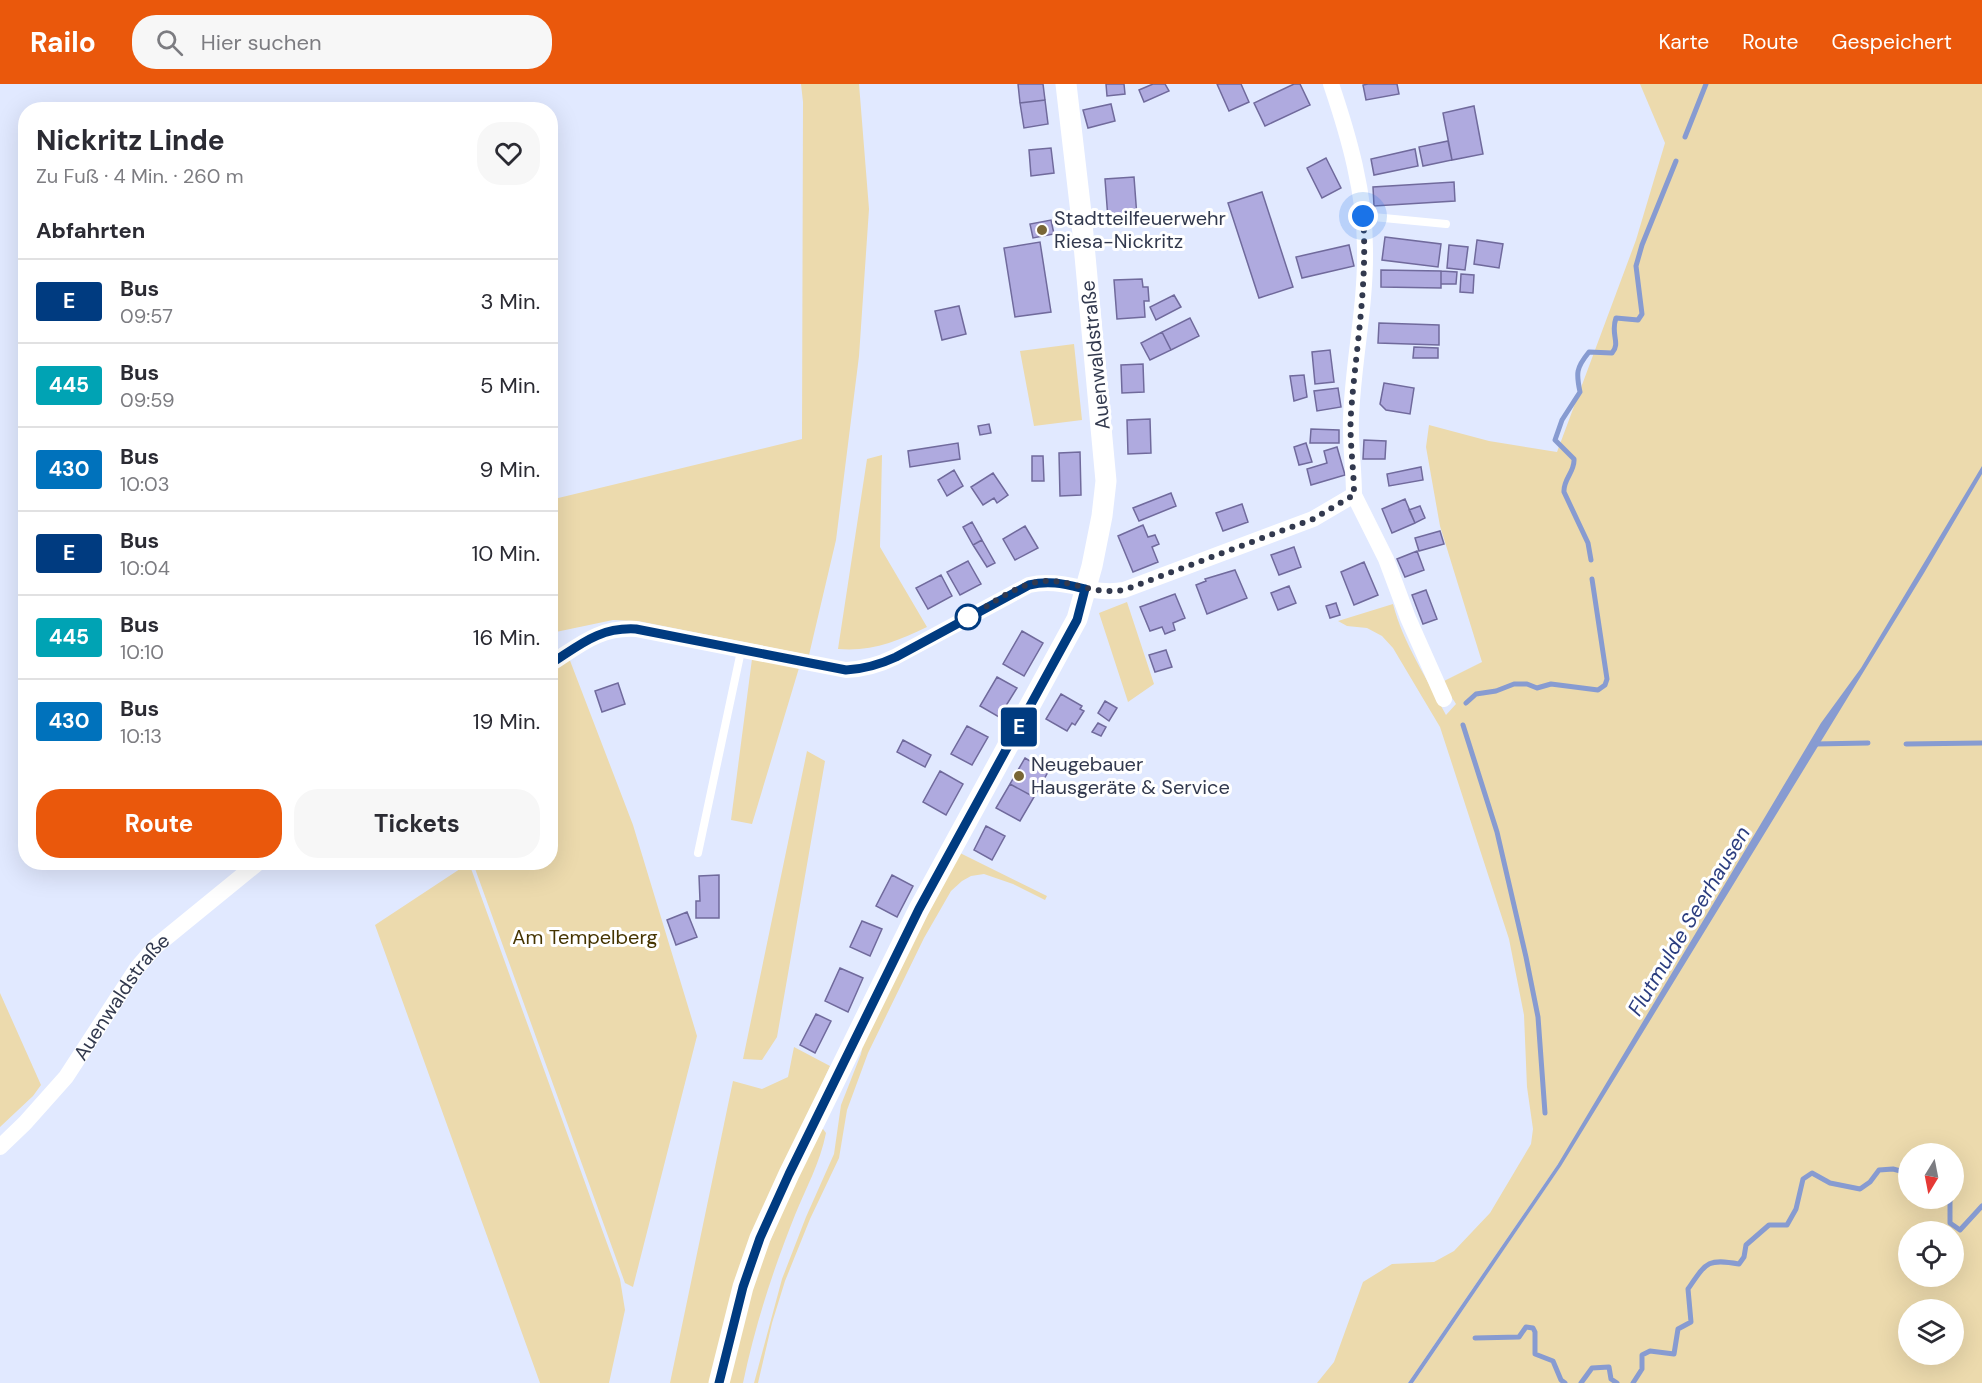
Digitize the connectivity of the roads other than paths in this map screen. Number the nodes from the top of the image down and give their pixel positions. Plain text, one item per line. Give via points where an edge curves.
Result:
1 (1066, 84) edge
2 (1331, 84) edge
3 (1363, 216) junction
4 (1446, 224) dead end
5 (1354, 495) junction
6 (1085, 589) junction
7 (741, 651) junction
8 (558, 659) edge
9 (1443, 699) dead end
10 (699, 853) dead end
11 (250, 870) edge
12 (0, 1147) edge
13 (719, 1383) edge

1 - 6 street, Auenwaldstraße via 1107,481
2 - 3 street via 1354,162
3 - 4 lane
3 - 5 street via 1364,284 1351,415
5 - 6 street via 1313,519 1124,590 1109,593
5 - 9 street via 1386,559
6 - 7 street via 1044,581 1029,585 896,657 859,669
6 - 13 street, Auenwaldstraße via 1077,620 919,909 760,1238 743,1287
7 - 8 street via 619,628 604,632
7 - 10 lane
11 - 12 street, Auenwaldstraße via 156,946 137,968 66,1077

